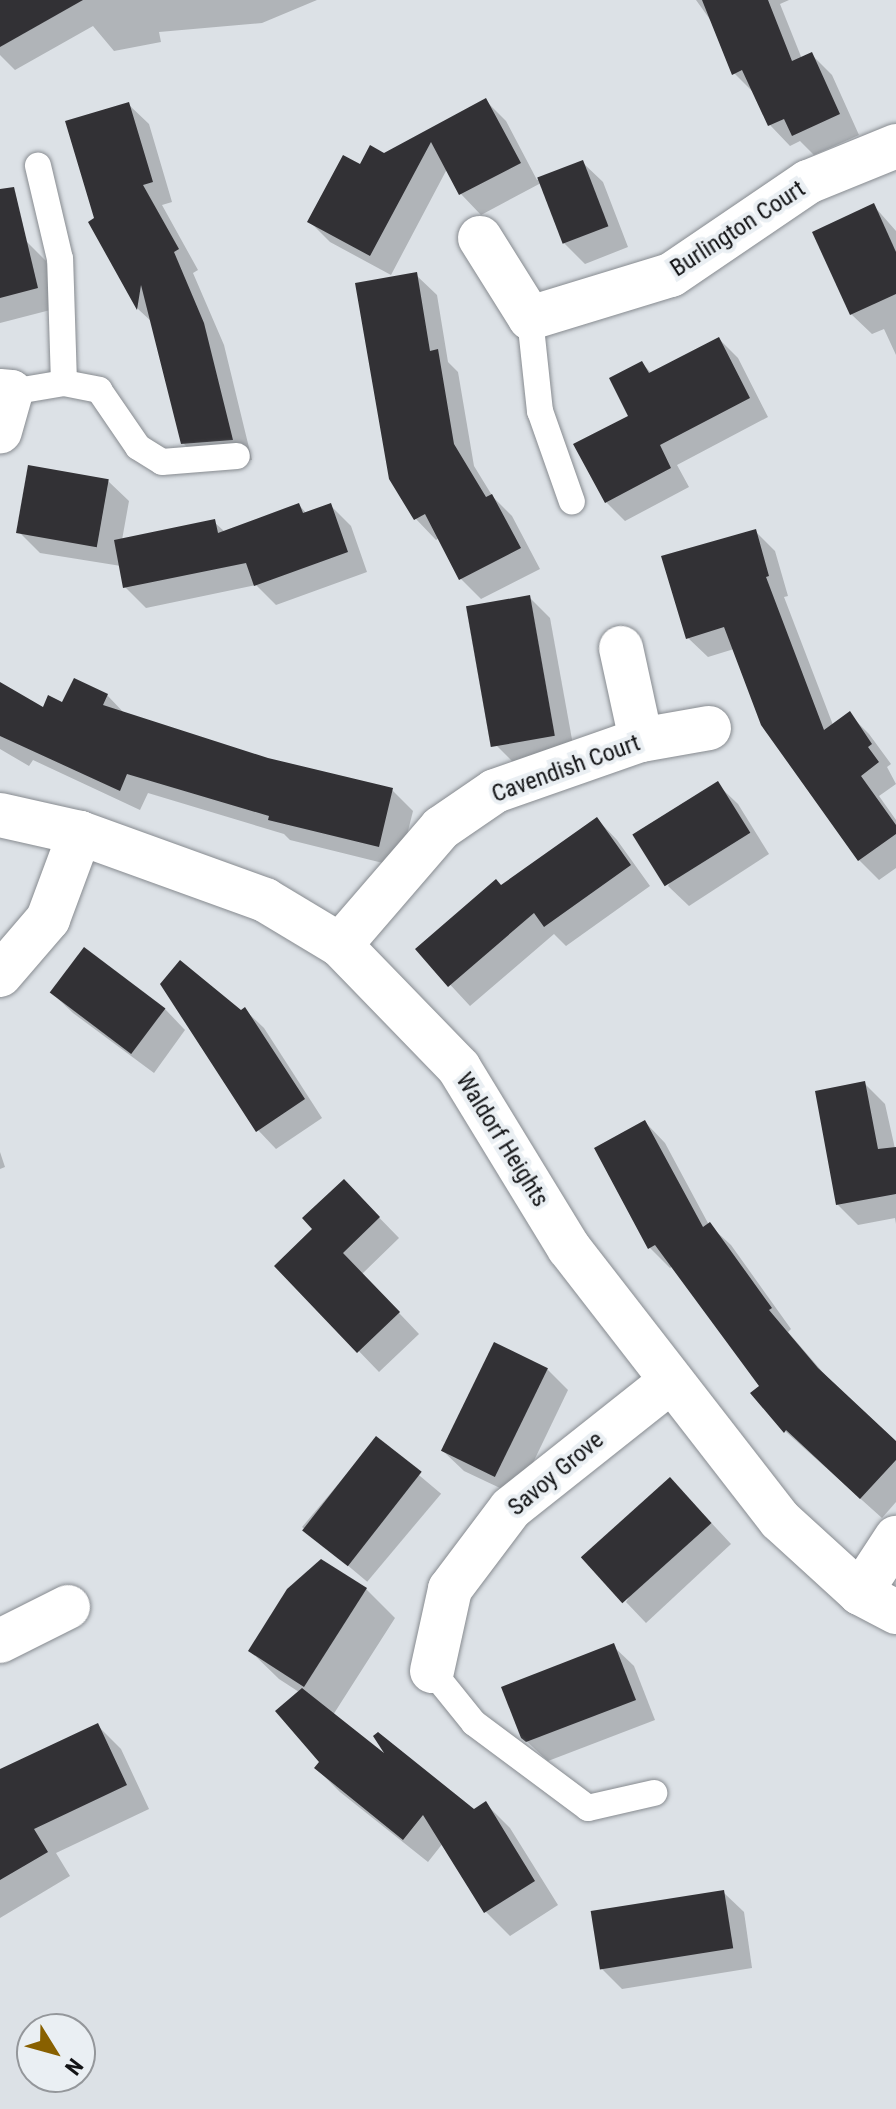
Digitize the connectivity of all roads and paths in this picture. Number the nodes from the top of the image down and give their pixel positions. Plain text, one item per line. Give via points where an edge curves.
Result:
1 (896, 146) edge
2 (38, 166) dead end
3 (480, 238) dead end
4 (530, 318) junction
5 (64, 383) junction
6 (4, 405) edge
7 (237, 456) dead end
8 (572, 502) dead end
9 (621, 648) dead end
10 (709, 728) dead end
11 (641, 740) junction
12 (0, 815) edge
13 (80, 833) junction
14 (340, 945) junction
15 (0, 975) edge
16 (670, 1382) junction
17 (896, 1538) edge
18 (878, 1603) edge
19 (68, 1607) dead end
20 (0, 1641) edge
21 (432, 1671) joint
22 (654, 1793) dead end

1 - 4 street, Burlington Court via 808,182 671,275
2 - 5 lane via 60,259
3 - 4 street
4 - 8 lane via 540,411
5 - 6 lane
5 - 7 lane via 99,390 138,447 162,462
9 - 11 street
10 - 11 street, Cavendish Court
11 - 14 street, Cavendish Court via 495,791 452,820
12 - 13 street, Waldorf Heights
13 - 14 street, Waldorf Heights via 265,900
13 - 15 street via 48,919
14 - 16 street, Waldorf Heights via 459,1068 569,1248
16 - 18 street, Waldorf Heights via 780,1520
16 - 21 street, Savoy Grove via 511,1508 450,1589
17 - 18 street
19 - 20 street
21 - 22 lane via 474,1723 588,1808

